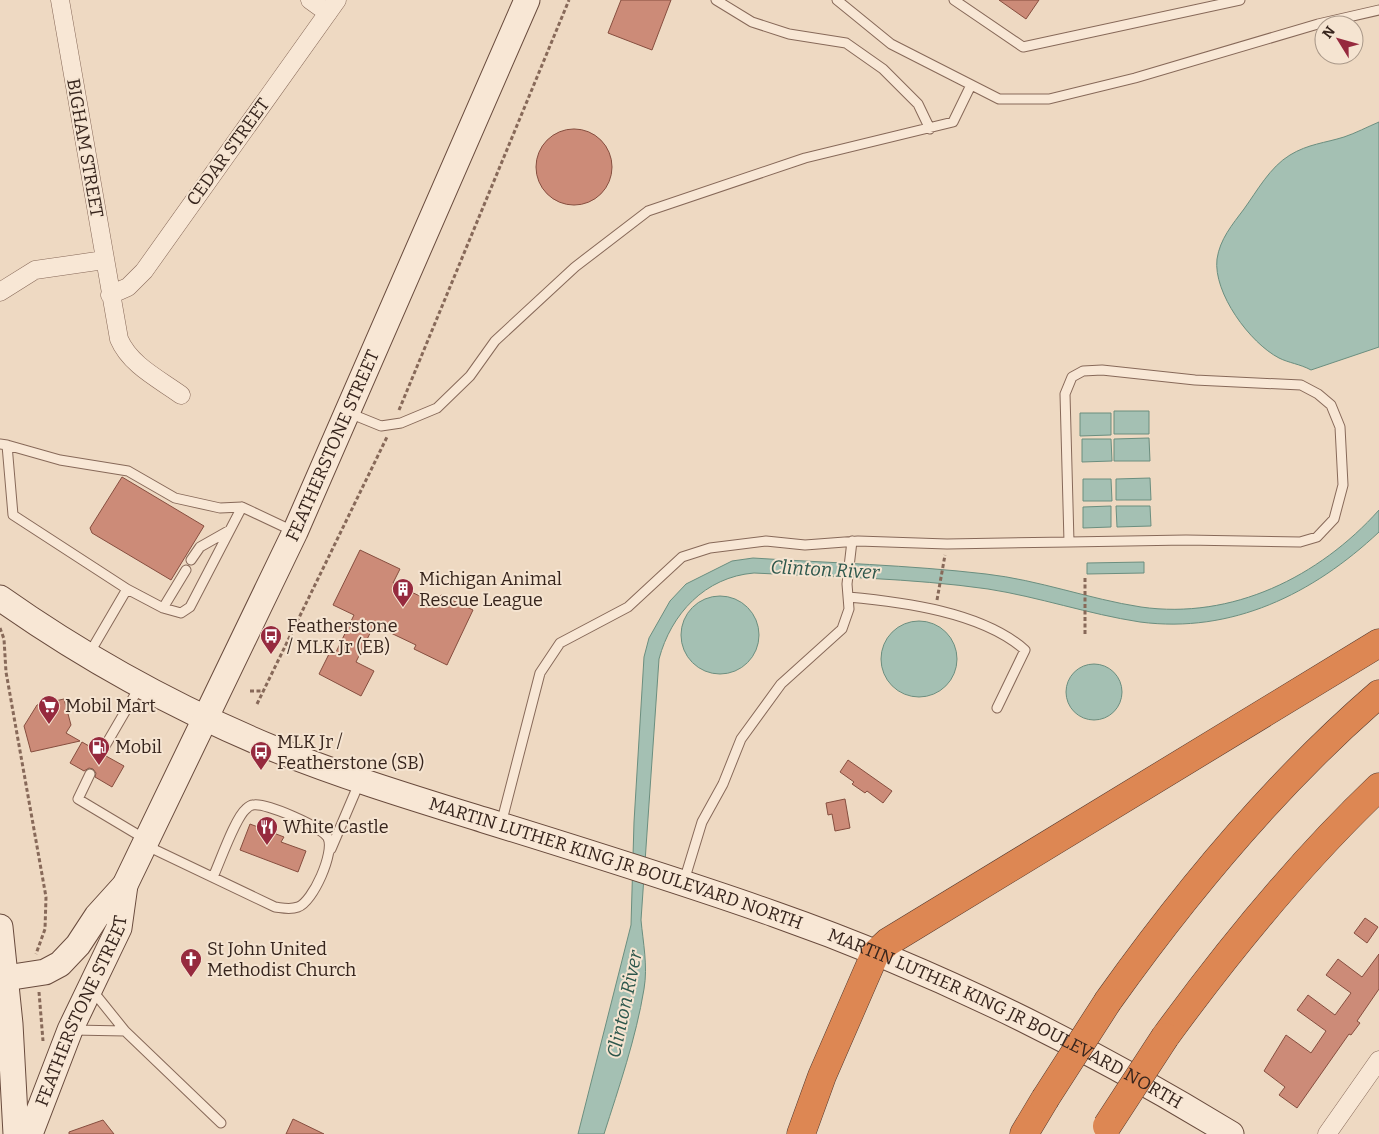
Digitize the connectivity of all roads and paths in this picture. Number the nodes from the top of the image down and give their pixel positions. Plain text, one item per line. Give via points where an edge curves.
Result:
1 (60, 0) edge
2 (310, 0) edge
3 (527, 0) edge
4 (569, 0) edge
5 (716, 0) edge
6 (837, 0) edge
7 (954, 0) edge
8 (1240, 0) edge
9 (333, 6) edge
10 (1379, 10) edge
11 (971, 85) junction
12 (930, 129) junction
13 (104, 260) junction
14 (0, 292) edge
15 (110, 295) junction
16 (181, 395) dead end
17 (348, 412) junction
18 (393, 424) junction
19 (4, 445) edge
20 (242, 507) junction
21 (231, 529) junction
22 (295, 532) junction
23 (852, 541) junction
24 (1069, 542) junction
25 (946, 553) dead end
26 (192, 560) dead end
27 (186, 570) dead end
28 (1085, 578) dead end
29 (940, 588) dead end
30 (127, 589) junction
31 (848, 597) junction
32 (0, 598) edge
33 (162, 608) junction
34 (0, 628) edge
35 (1084, 634) dead end
36 (1379, 644) edge
37 (2, 649) edge
38 (88, 656) junction
39 (140, 686) junction
40 (250, 691) dead end
41 (264, 691) junction
42 (1379, 694) edge
43 (257, 704) dead end
44 (997, 708) dead end
45 (206, 718) junction
46 (101, 753) dead end
47 (90, 774) dead end
48 (360, 781) junction
49 (1379, 787) edge
50 (500, 825) junction
51 (146, 843) junction
52 (331, 850) junction
53 (213, 877) junction
54 (680, 883) junction
55 (125, 884) junction
56 (0, 927) edge
57 (875, 954) junction
58 (35, 956) dead end
59 (6, 978) junction
60 (38, 987) dead end
61 (90, 988) junction
62 (70, 1030) junction
63 (125, 1031) junction
64 (44, 1043) dead end
65 (1379, 1060) edge
66 (221, 1123) dead end
67 (1105, 1130) edge
68 (16, 1134) edge
69 (30, 1134) edge
70 (801, 1134) edge
71 (1024, 1134) edge
72 (1231, 1134) edge
73 (1327, 1134) edge

1 - 13 street, BIGHAM STREET
2 - 9 street
3 - 17 main road, FEATHERSTONE STREET
4 - 18 path
5 - 12 lane via 752,22 790,34 846,43 883,69 918,104
6 - 11 lane via 891,44
7 - 8 lane via 1023,47
9 - 15 street, CEDAR STREET via 144,271 128,286
10 - 11 lane via 1049,99 999,99
11 - 12 lane via 953,122
12 - 18 lane via 805,158 648,211 575,267 495,340 470,376 437,408
13 - 14 street via 41,268
13 - 15 street, BIGHAM STREET
15 - 16 street, BIGHAM STREET via 123,349 135,363
17 - 18 lane via 381,426
17 - 22 main road, FEATHERSTONE STREET
18 - 41 path
19 - 20 lane via 60,460 128,471 175,498 220,508
19 - 30 lane via 14,515
20 - 21 lane
20 - 22 lane
21 - 26 lane via 200,547
21 - 33 lane via 190,607 181,613
22 - 45 main road, FEATHERSTONE STREET
23 - 24 lane via 947,544
23 - 31 lane
23 - 50 lane via 805,545 766,541 710,548 682,557 628,607 560,643 540,673
24 - 24 lane via 1300,542 1317,537 1334,520 1343,485 1340,427 1330,405 1301,385 1083,371 1072,377 1065,394
25 - 29 path
27 - 33 lane
28 - 35 path
30 - 33 lane
30 - 38 lane
31 - 44 lane via 934,610 984,625 1010,637 1025,650
31 - 54 lane via 849,609 842,629 782,684 741,739 723,784 702,822
32 - 38 main road, MARTIN LUTHER KING JR BOULEVARD NORTH
34 - 37 path via 4,639
36 - 57 highway via 955,900
37 - 58 path via 46,897 45,929
38 - 39 main road, MARTIN LUTHER KING JR BOULEVARD NORTH
39 - 45 main road, MARTIN LUTHER KING JR BOULEVARD NORTH
39 - 46 lane
40 - 41 path
41 - 43 path
42 - 71 highway, bridge via 1244,829 1172,915 1108,1001
45 - 48 main road, MARTIN LUTHER KING JR BOULEVARD NORTH via 275,749
45 - 51 main road, FEATHERSTONE STREET
47 - 51 lane via 78,799
48 - 50 main road, MARTIN LUTHER KING JR BOULEVARD NORTH
48 - 52 lane
49 - 67 highway, bridge via 1326,841 1226,955 1165,1037
50 - 54 main road, MARTIN LUTHER KING JR BOULEVARD NORTH
51 - 53 lane
51 - 55 main road, FEATHERSTONE STREET
52 - 53 lane via 318,882 299,907 275,908
52 - 53 lane via 329,838 323,830 253,805 239,818
54 - 57 main road, MARTIN LUTHER KING JR BOULEVARD NORTH via 778,915
55 - 59 main road, FEATHERSTONE STREET via 60,964 45,972
55 - 61 main road, FEATHERSTONE STREET via 119,928
56 - 59 main road
57 - 70 highway
57 - 72 main road, MARTIN LUTHER KING JR BOULEVARD NORTH via 953,986 1061,1038
59 - 68 main road
60 - 64 path
61 - 62 main road, FEATHERSTONE STREET
61 - 63 lane
62 - 63 lane
62 - 69 main road, FEATHERSTONE STREET
63 - 66 lane
65 - 73 street

